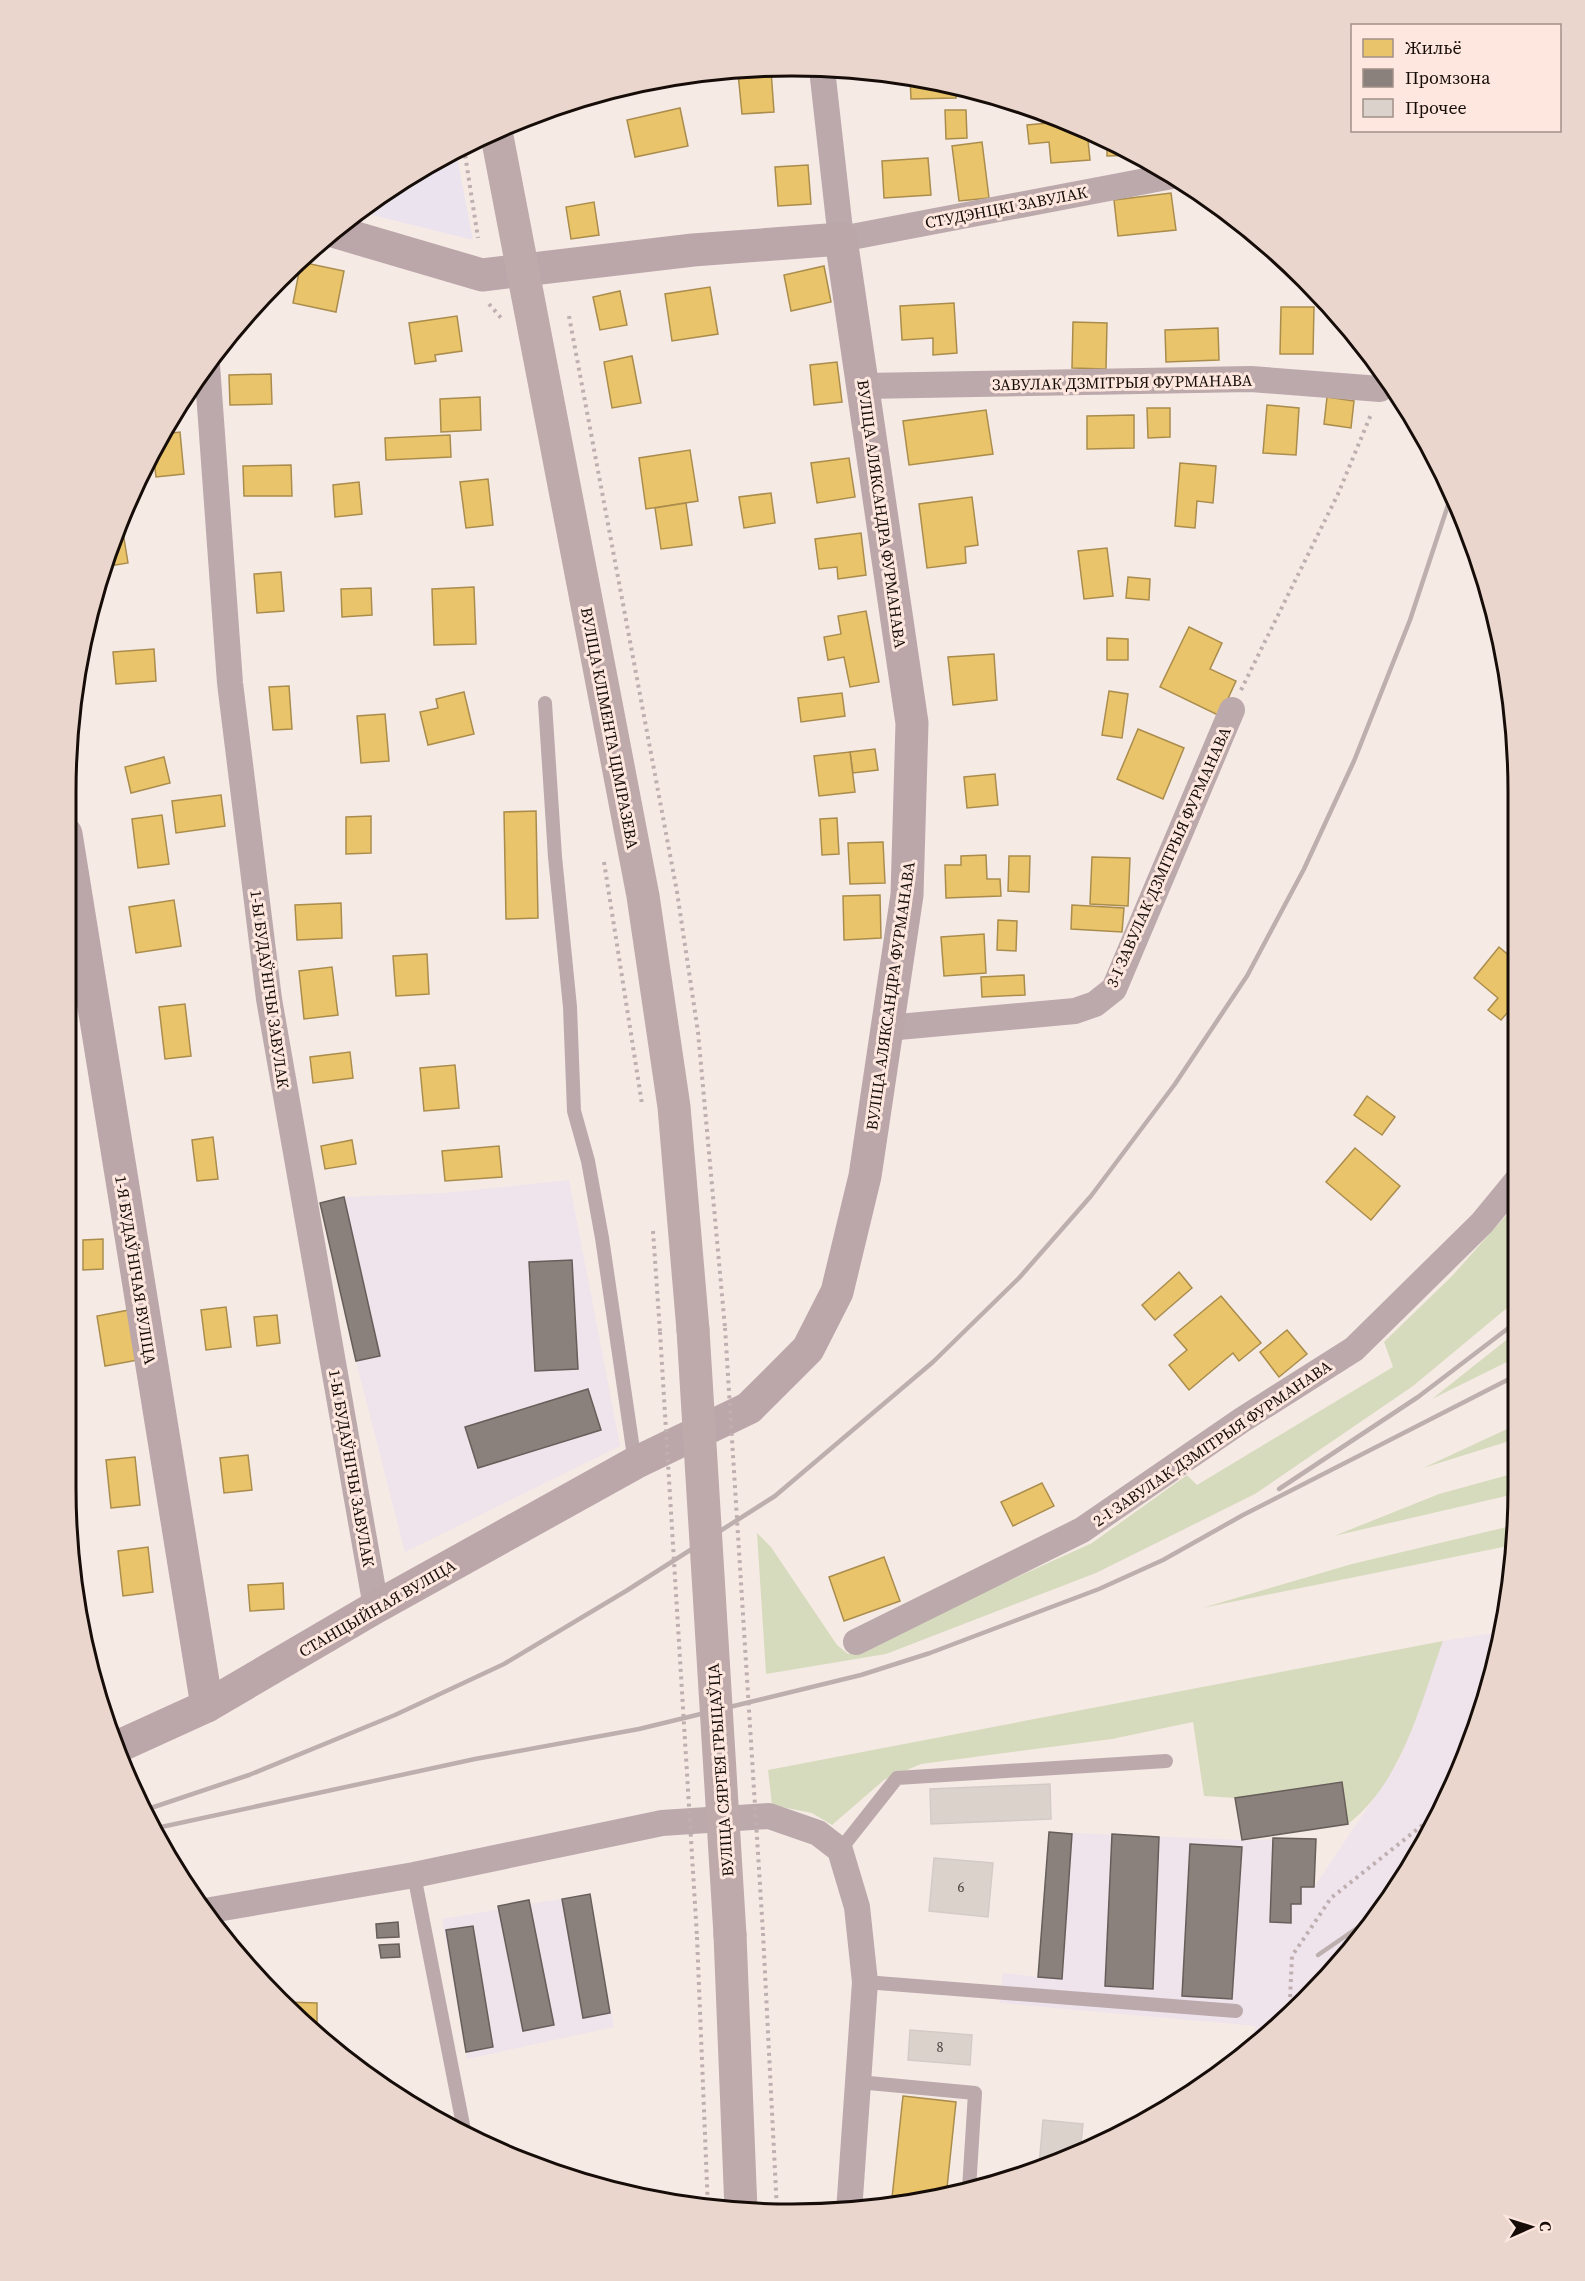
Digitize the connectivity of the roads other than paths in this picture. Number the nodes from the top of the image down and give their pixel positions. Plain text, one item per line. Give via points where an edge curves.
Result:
1 (823, 77) edge
2 (498, 140) edge
3 (1161, 178) edge
4 (344, 234) edge
5 (841, 239) junction
6 (523, 269) junction
7 (208, 379) edge
8 (864, 386) junction
9 (1380, 389) road end
10 (545, 703) dead end
11 (1232, 710) road end
12 (76, 910) edge
13 (887, 1028) junction
14 (1508, 1191) edge
15 (693, 1330) joint
16 (635, 1463) junction
17 (376, 1607) junction
18 (856, 1642) dead end
19 (207, 1706) junction
20 (124, 1744) edge
21 (1166, 1761) dead end
22 (840, 1850) junction
23 (414, 1875) junction
24 (214, 1910) edge
25 (865, 1982) junction
26 (1236, 2011) dead end
27 (858, 2082) junction
28 (463, 2124) edge
29 (969, 2182) edge
30 (741, 2202) edge
31 (850, 2202) edge

1 - 5 street, ВУЛІЦА АЛЯКСАНДРА ФУРМАНАВА
2 - 6 main road, ВУЛІЦА КЛІМЕНТА ЦІМІРАЗЕВА
3 - 5 street, СТУДЭНЦКІ ЗАВУЛАК
4 - 6 street via 482,275
5 - 6 street
5 - 8 street, ВУЛІЦА АЛЯКСАНДРА ФУРМАНАВА
6 - 15 main road, ВУЛІЦА КЛІМЕНТА ЦІМІРАЗЕВА via 643,896 674,1107
7 - 17 street, 1-Ы БУДАЎНІЧЫ ЗАВУЛАК via 230,683 269,999
8 - 9 street, ЗАВУЛАК ДЗМІТРЫЯ ФУРМАНАВА via 1251,379
8 - 13 street, ВУЛІЦА АЛЯКСАНДРА ФУРМАНАВА via 912,723 907,895
10 - 16 lane via 570,1007 574,1111 598,1216
11 - 13 street, 3-І ЗАВУЛАК ДЗМІТРЫЯ ФУРМАНАВА via 1114,989 1095,1004 1075,1011
12 - 19 street, 1-Я БУДАЎНІЧАЯ ВУЛІЦА
13 - 16 street, ВУЛІЦА АЛЯКСАНДРА ФУРМАНАВА via 865,1176 837,1292 808,1350 748,1408
14 - 18 street, 2-І ЗАВУЛАК ДЗМІТРЫЯ ФУРМАНАВА via 1482,1223 1354,1349 1082,1530
15 - 30 main road, ВУЛІЦА СЯРГЕЯ ГРЫЦАЎЦА, bridge via 730,1935
16 - 17 street, СТАНЦЫЙНАЯ ВУЛІЦА
17 - 19 street, СТАНЦЫЙНАЯ ВУЛІЦА
19 - 20 street, СТАНЦЫЙНАЯ ВУЛІЦА
21 - 22 lane via 897,1778
22 - 23 street via 818,1833 769,1816 662,1823
22 - 25 street via 857,1907
23 - 24 street
23 - 28 lane
25 - 26 lane
25 - 27 street
27 - 29 lane via 975,2093
27 - 31 street

